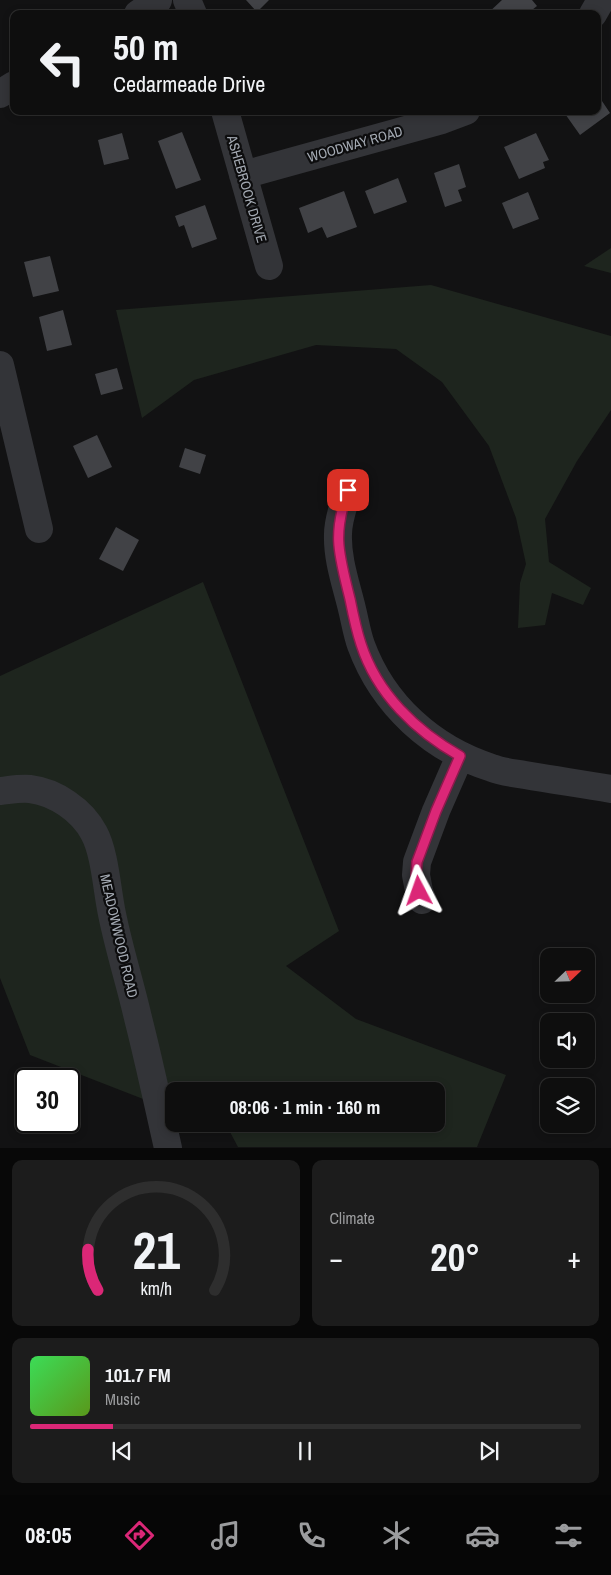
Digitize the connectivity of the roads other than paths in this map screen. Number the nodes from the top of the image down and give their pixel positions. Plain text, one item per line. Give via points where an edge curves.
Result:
1 (158, 0) edge
2 (144, 10) edge
3 (226, 115) edge
4 (455, 115) edge
5 (243, 175) junction
6 (269, 266) dead end
7 (0, 364) edge
8 (348, 490) dead end
9 (39, 529) dead end
10 (460, 756) junction
11 (611, 789) edge
12 (0, 791) edge
13 (422, 900) dead end
14 (168, 1148) edge

1 - 2 street
3 - 5 street, ASHEBROOK DRIVE
4 - 5 street, WOODWAY ROAD
5 - 6 street, ASHEBROOK DRIVE
7 - 9 street
8 - 10 street via 338,534 339,555 361,644 375,676 394,704 419,729
10 - 11 street via 493,769
10 - 13 street via 417,862 416,875
12 - 14 street, MEADOWWOOD ROAD via 17,788 50,794 68,804 95,833

